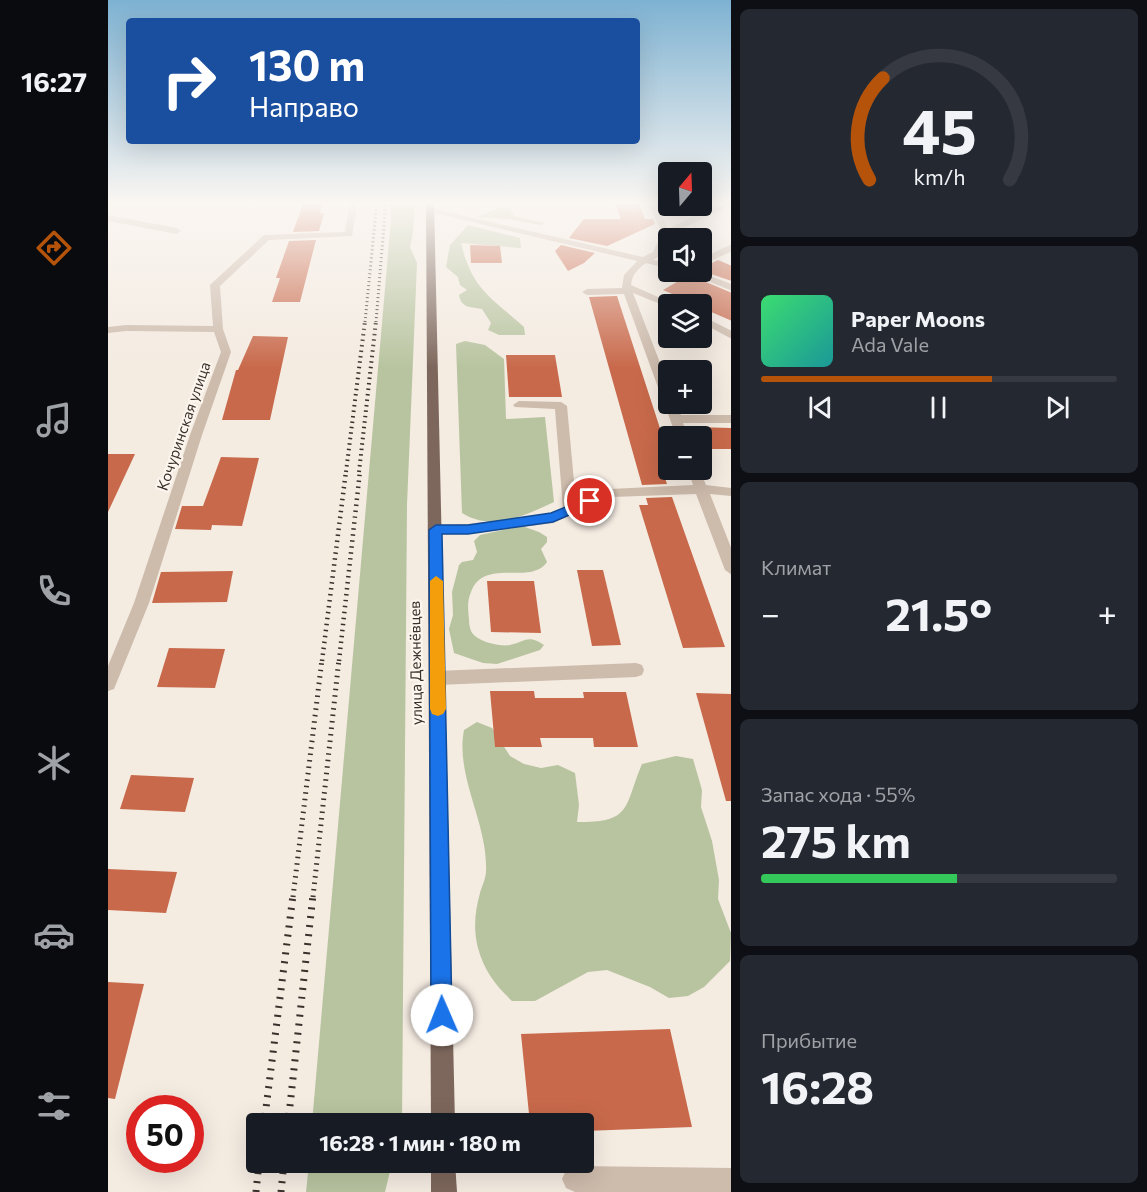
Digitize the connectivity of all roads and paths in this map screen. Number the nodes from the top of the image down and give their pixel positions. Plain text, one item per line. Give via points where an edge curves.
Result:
1 (246, 257) edge
2 (431, 257) edge
3 (624, 257) edge
4 (651, 257) edge
5 (641, 261) junction
6 (658, 264) edge
7 (712, 280) edge
8 (627, 288) junction
9 (731, 288) edge
10 (587, 292) dead end
11 (658, 300) edge
12 (712, 323) edge
13 (218, 329) junction
14 (108, 330) edge
15 (731, 335) edge
16 (658, 372) edge
17 (519, 405) dead end
18 (673, 414) edge
19 (675, 419) junction
20 (731, 419) edge
21 (678, 426) edge
22 (698, 480) edge
23 (702, 489) junction
24 (731, 492) edge
25 (570, 510) junction
26 (436, 530) junction
27 (731, 567) edge
28 (636, 669) dead end
29 (437, 678) junction
30 (108, 684) edge
31 (443, 1113) edge
32 (443, 1173) edge
33 (575, 1179) dead end
34 (731, 1181) edge
35 (444, 1192) edge

1 - 13 street, Кочуринская улица via 215,285
2 - 26 main road, улица Дежнёвцев
3 - 5 street
4 - 5 street
5 - 6 street
5 - 8 street via 629,275
7 - 9 street
8 - 10 street
8 - 11 street
8 - 16 street
12 - 15 street
13 - 14 street
13 - 30 street, Кочуринская улица via 226,352 204,405 121,658
17 - 25 street via 561,406
18 - 19 street
19 - 20 street
19 - 21 street
22 - 23 street
23 - 24 street
23 - 25 street via 610,493
23 - 27 street
25 - 26 street via 553,518
26 - 29 main road, улица Дежнёвцев
28 - 29 street
29 - 31 main road, улица Дежнёвцев
32 - 35 main road
33 - 34 street

